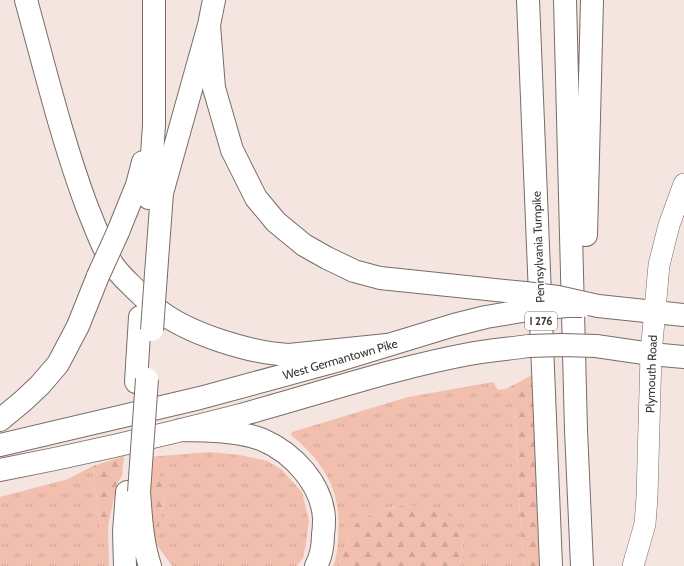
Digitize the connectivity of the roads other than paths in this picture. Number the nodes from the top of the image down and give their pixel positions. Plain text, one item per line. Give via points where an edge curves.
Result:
1 (26, 0) edge
2 (154, 0) edge
3 (214, 0) edge
4 (528, 0) edge
5 (565, 0) edge
6 (592, 0) edge
7 (209, 25) junction
8 (153, 73) junction
9 (684, 184) edge
10 (150, 271) junction
11 (526, 302) junction
12 (654, 313) junction
13 (684, 316) edge
14 (387, 345) junction
15 (651, 354) junction
16 (684, 357) edge
17 (0, 420) edge
18 (181, 430) junction
19 (576, 430) junction
20 (0, 445) edge
21 (0, 470) edge
22 (133, 492) junction
23 (125, 566) edge
24 (150, 566) edge
25 (316, 566) edge
26 (551, 566) edge
27 (582, 566) edge
28 (633, 566) edge

1 - 14 main road via 79,185 101,241 114,266 141,295 179,323 202,334 248,349 289,354
2 - 8 main road
3 - 7 main road
4 - 26 main road, Pennsylvania Turnpike / I 276
5 - 19 main road, I 276
6 - 19 main road via 586,284
7 - 10 main road via 162,193
7 - 11 main road via 214,88 232,150 256,198 280,225 304,245 354,270 380,278
8 - 10 main road
8 - 17 main road, bridge via 143,163 137,185 78,326 58,364 40,385
9 - 12 main road, Plymouth Road via 663,246
10 - 22 main road, bridge
11 - 12 main road, bridge via 558,297 598,306
11 - 14 main road, West Germantown Pike via 486,317
12 - 13 main road
12 - 15 main road, Plymouth Road
14 - 20 main road, West Germantown Pike via 200,398
15 - 16 main road
15 - 18 main road, bridge via 596,346 562,345 529,346 470,354 411,367
15 - 28 main road, Plymouth Road via 645,524
18 - 21 main road
18 - 25 main road via 214,431 263,440 298,464 311,481 324,517 323,539
19 - 27 main road, I 276
22 - 23 main road via 124,532
22 - 24 main road

